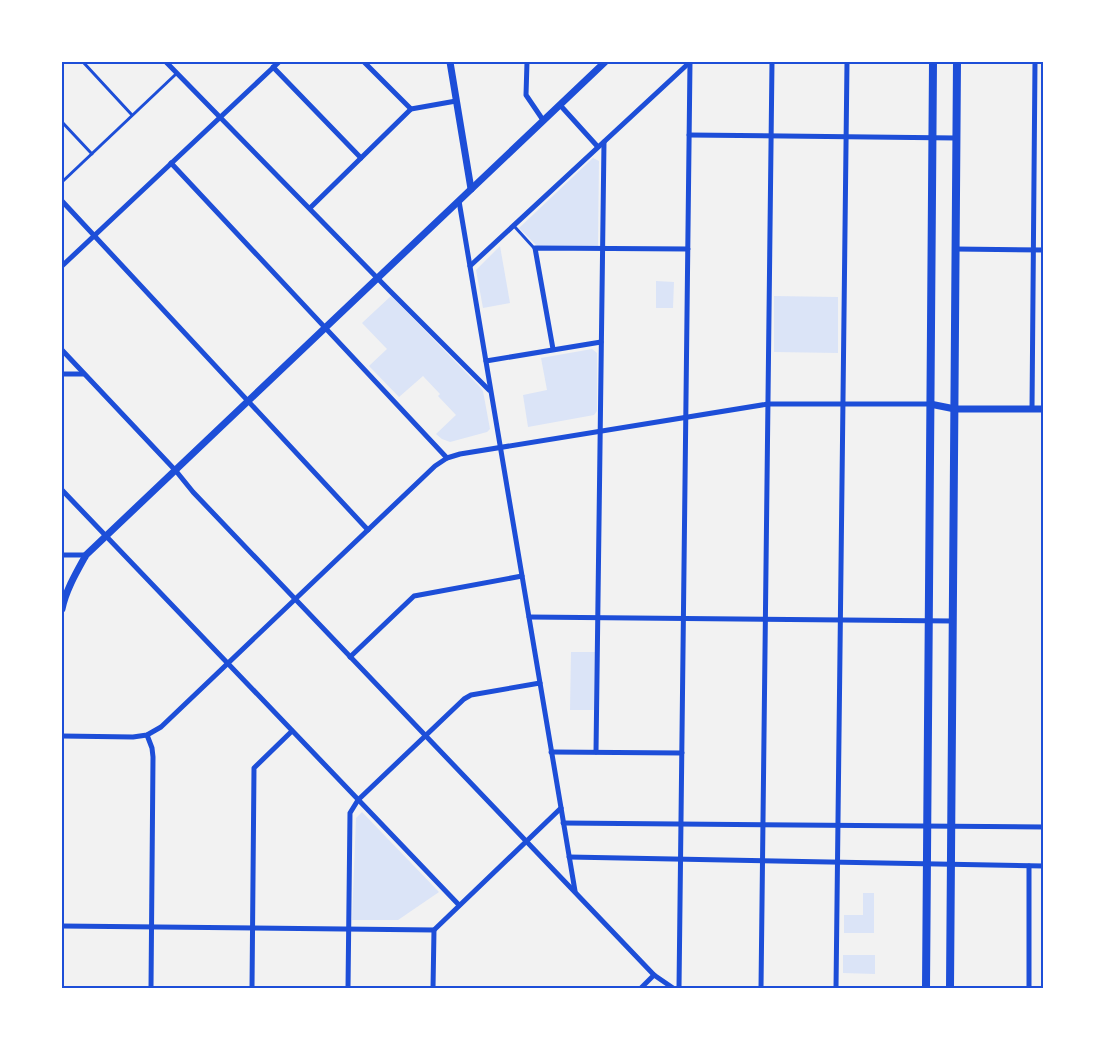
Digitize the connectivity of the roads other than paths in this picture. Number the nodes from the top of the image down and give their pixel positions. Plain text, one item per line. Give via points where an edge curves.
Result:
1 (83, 62) edge
2 (166, 62) edge
3 (279, 62) edge
4 (364, 62) edge
5 (450, 62) edge
6 (527, 62) edge
7 (605, 62) edge
8 (690, 62) edge
9 (772, 62) edge
10 (847, 62) edge
11 (933, 62) edge
12 (957, 62) edge
13 (1035, 62) edge
14 (273, 67) junction
15 (178, 73) junction
16 (456, 101) junction
17 (560, 105) junction
18 (411, 109) junction
19 (133, 115) junction
20 (220, 117) junction
21 (543, 120) junction
22 (62, 122) edge
23 (689, 135) junction
24 (771, 136) junction
25 (846, 137) junction
26 (932, 137) junction
27 (956, 138) junction
28 (604, 141) junction
29 (598, 147) junction
30 (92, 154) junction
31 (361, 158) junction
32 (171, 163) junction
33 (62, 182) edge
34 (471, 189) junction
35 (62, 201) edge
36 (459, 201) junction
37 (310, 208) junction
38 (513, 225) junction
39 (94, 236) junction
40 (535, 248) junction
41 (602, 248) junction
42 (688, 249) junction
43 (955, 249) junction
44 (1032, 250) junction
45 (1044, 250) edge
46 (62, 266) edge
47 (470, 266) junction
48 (378, 278) junction
49 (326, 328) junction
50 (601, 342) junction
51 (62, 350) edge
52 (553, 350) junction
53 (486, 361) junction
54 (62, 374) edge
55 (83, 374) junction
56 (490, 391) junction
57 (248, 401) junction
58 (768, 404) junction
59 (843, 404) junction
60 (930, 404) junction
61 (955, 409) junction
62 (1032, 409) junction
63 (1044, 409) edge
64 (687, 417) junction
65 (600, 431) junction
66 (500, 448) junction
67 (447, 458) junction
68 (176, 471) junction
69 (62, 490) edge
70 (368, 530) junction
71 (106, 537) junction
72 (62, 555) edge
73 (86, 555) junction
74 (522, 576) junction
75 (295, 599) junction
76 (62, 609) edge
77 (529, 617) junction
78 (598, 618) junction
79 (684, 619) junction
80 (765, 619) junction
81 (841, 620) junction
82 (929, 621) junction
83 (953, 621) junction
84 (350, 657) junction
85 (227, 664) junction
86 (540, 683) junction
87 (292, 731) junction
88 (147, 735) junction
89 (62, 736) edge
90 (425, 736) junction
91 (551, 752) junction
92 (596, 752) junction
93 (682, 753) junction
94 (358, 800) junction
95 (561, 808) junction
96 (563, 823) junction
97 (681, 824) junction
98 (763, 825) junction
99 (838, 825) junction
100 (927, 826) junction
101 (951, 826) junction
102 (1044, 827) edge
103 (526, 841) junction
104 (569, 857) junction
105 (681, 859) junction
106 (762, 861) junction
107 (838, 862) junction
108 (927, 864) junction
109 (951, 864) junction
110 (1029, 866) junction
111 (1044, 866) edge
112 (575, 893) junction
113 (459, 905) junction
114 (62, 926) edge
115 (151, 927) junction
116 (253, 928) junction
117 (349, 928) junction
118 (434, 930) junction
119 (654, 975) junction
120 (151, 988) edge
121 (252, 988) edge
122 (348, 988) edge
123 (434, 988) edge
124 (641, 988) edge
125 (673, 988) edge
126 (679, 988) edge
127 (761, 988) edge
128 (836, 988) edge
129 (926, 988) edge
130 (950, 988) edge
131 (1029, 988) edge

1 - 19 lane
2 - 15 street
3 - 14 street
4 - 18 street
5 - 16 street
6 - 21 street via 526,95
7 - 17 street
8 - 23 street
8 - 28 street
9 - 24 street
10 - 25 street
11 - 26 main road
12 - 27 main road
13 - 44 street
14 - 20 street
14 - 31 street
15 - 19 lane
15 - 20 street
16 - 18 street
16 - 34 street
17 - 21 street
17 - 29 street
18 - 31 street
19 - 30 lane
20 - 32 street
20 - 37 street
21 - 34 street
22 - 30 lane
23 - 24 street
23 - 42 street
24 - 25 street
24 - 58 street
25 - 26 street
25 - 59 street
26 - 27 street
26 - 60 main road
27 - 43 main road
28 - 29 street
28 - 41 street
29 - 38 street
30 - 33 lane
31 - 37 street
32 - 39 street
32 - 49 street
34 - 36 street
35 - 39 street
36 - 47 street
36 - 48 street
37 - 48 street
38 - 40 lane
38 - 47 street
39 - 46 street
39 - 57 street
40 - 41 street
40 - 52 street
41 - 42 street
41 - 50 street
42 - 64 street
43 - 44 street
43 - 61 main road
44 - 45 street
44 - 62 street
47 - 53 street
48 - 49 street
48 - 56 street
49 - 57 street
49 - 67 street
50 - 52 street
50 - 65 street
51 - 55 street
52 - 53 street
53 - 56 street
54 - 55 street
55 - 68 street
56 - 66 street
57 - 68 street
57 - 70 street
58 - 59 street
58 - 64 street
58 - 80 street
59 - 60 street
59 - 81 street
60 - 61 street
60 - 82 main road
61 - 62 street
61 - 83 main road
62 - 63 street
64 - 65 street
64 - 79 street
65 - 66 street
65 - 78 street
66 - 67 street
66 - 74 street
67 - 70 street
68 - 71 street
68 - 75 street
69 - 71 street
70 - 75 street
71 - 73 street
71 - 85 street
72 - 73 street
73 - 76 street
74 - 77 street
74 - 84 street via 414,596
75 - 84 street
75 - 85 street
77 - 78 street
77 - 86 street
78 - 79 street
78 - 92 street
79 - 80 street
79 - 93 street
80 - 81 street
80 - 98 street
81 - 82 street
81 - 99 street
82 - 83 street
82 - 100 main road
83 - 101 main road
84 - 90 street
85 - 87 street
85 - 88 street via 161,727
86 - 90 street via 471,695
86 - 91 street
87 - 94 street
87 - 116 street via 254,768
88 - 89 street
88 - 115 street via 153,757
90 - 94 street
90 - 103 street
91 - 92 street
91 - 95 street
92 - 93 street
93 - 97 street
94 - 113 street
94 - 117 street via 350,813
95 - 96 street
95 - 103 street
96 - 97 street
96 - 104 street
97 - 98 street
97 - 105 street
98 - 99 street
98 - 106 street
99 - 100 street
99 - 107 street
100 - 101 street
100 - 108 main road
101 - 102 street
101 - 109 main road
103 - 112 street
103 - 113 street
104 - 105 street
104 - 112 street
105 - 106 street
105 - 126 street
106 - 107 street
106 - 127 street
107 - 108 street
107 - 128 street
108 - 109 street
108 - 129 main road
109 - 110 street
109 - 130 main road
110 - 111 street
110 - 131 street
112 - 119 street
113 - 118 street
114 - 115 street
115 - 116 street
115 - 120 street
116 - 117 street
116 - 121 street
117 - 118 street
117 - 122 street
118 - 123 street
119 - 124 street
119 - 125 street

